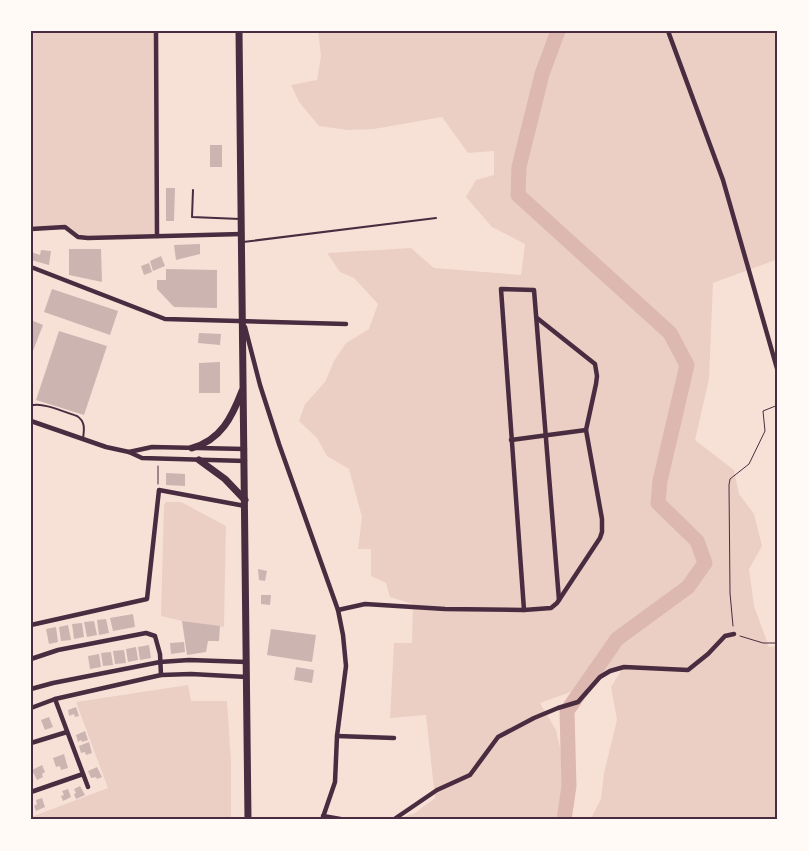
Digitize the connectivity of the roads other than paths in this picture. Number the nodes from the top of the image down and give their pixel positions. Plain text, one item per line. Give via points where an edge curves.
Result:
1 (156, 31) edge
2 (240, 31) edge
3 (668, 31) edge
4 (193, 190) dead end
5 (436, 218) dead end
6 (243, 220) junction
7 (31, 229) edge
8 (157, 236) junction
9 (242, 238) junction
10 (31, 267) edge
11 (537, 318) junction
12 (243, 321) junction
13 (346, 324) dead end
14 (778, 372) edge
15 (244, 386) junction
16 (31, 406) edge
17 (31, 421) edge
18 (586, 430) junction
19 (545, 436) junction
20 (83, 439) junction
21 (512, 440) junction
22 (192, 448) junction
23 (245, 449) junction
24 (129, 452) junction
25 (199, 460) junction
26 (244, 461) junction
27 (245, 503) junction
28 (559, 600) junction
29 (338, 610) junction
30 (524, 610) junction
31 (31, 625) edge
32 (734, 634) road end
33 (31, 659) edge
34 (160, 662) junction
35 (247, 662) junction
36 (161, 675) junction
37 (247, 677) junction
38 (31, 689) edge
39 (55, 699) junction
40 (31, 708) edge
41 (67, 732) junction
42 (337, 736) junction
43 (394, 738) dead end
44 (31, 743) edge
45 (83, 774) junction
46 (88, 787) dead end
47 (31, 792) edge
48 (322, 818) edge
49 (248, 820) edge
50 (346, 820) edge
51 (393, 820) edge

1 - 8 street
2 - 6 highway
3 - 14 street via 723,180
4 - 6 lane via 192,217
5 - 9 lane
6 - 9 highway
7 - 8 street via 64,228 78,237 88,238
8 - 9 street
9 - 12 highway
10 - 12 street via 165,319
11 - 18 street via 595,364 598,376
11 - 19 street
11 - 21 street via 534,290 500,289
12 - 13 street
12 - 15 highway
12 - 29 street via 279,444
15 - 22 highway via 228,422 204,445
15 - 23 highway
16 - 20 lane via 42,405 77,416 84,427
17 - 20 street
18 - 19 street
18 - 28 street via 602,532
19 - 21 street
19 - 28 street
20 - 24 street
21 - 30 street
22 - 23 street
22 - 24 street via 152,447
23 - 26 highway
24 - 25 street via 142,458
25 - 26 street
25 - 27 highway via 225,479
26 - 27 highway
27 - 31 street via 159,490 147,599
27 - 35 highway
28 - 30 street via 551,608
29 - 30 street via 365,604
29 - 42 street via 346,666
32 - 51 street via 725,636 688,670 624,667 610,671 600,677 578,702 558,708 498,737 470,775 437,790
33 - 34 street via 58,650 146,633 155,636
34 - 35 street
34 - 36 street
34 - 38 street
35 - 37 highway
36 - 37 street
36 - 39 street
37 - 49 highway
39 - 40 street
39 - 41 street
41 - 44 street
41 - 45 street
42 - 43 street
42 - 48 street via 335,782
45 - 46 street
45 - 47 street
48 - 50 street

